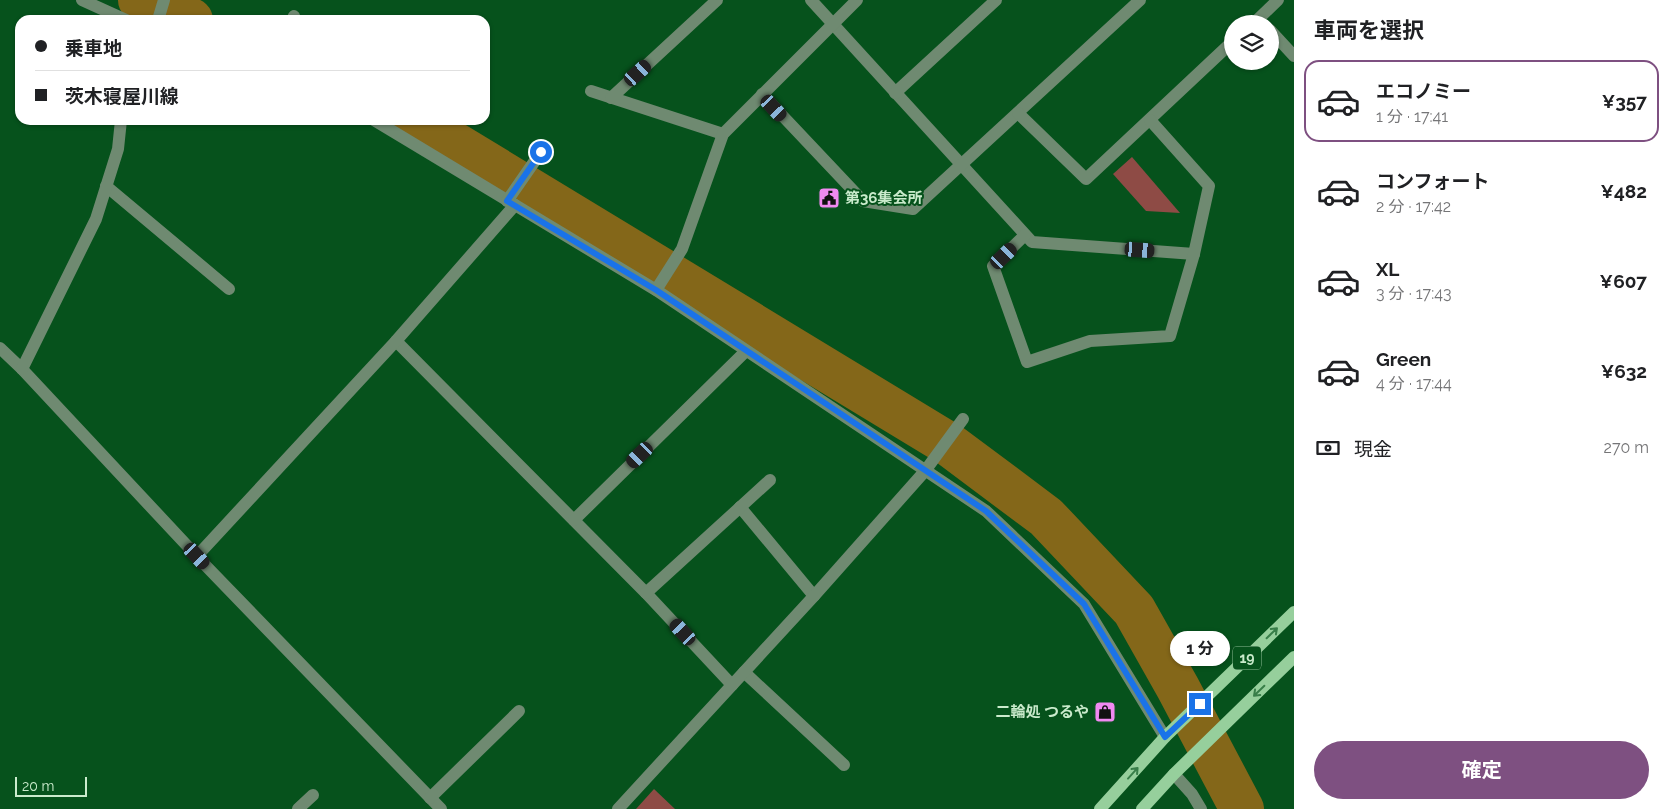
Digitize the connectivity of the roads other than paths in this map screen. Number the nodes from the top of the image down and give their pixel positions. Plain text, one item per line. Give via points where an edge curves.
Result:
1 (82, 0) edge
2 (164, 0) edge
3 (717, 0) edge
4 (811, 0) edge
5 (857, 0) edge
6 (996, 0) edge
7 (1140, 0) edge
8 (1278, 0) edge
9 (115, 15) edge
10 (160, 15) edge
11 (1265, 15) edge
12 (833, 23) junction
13 (1279, 40) edge
14 (1224, 50) edge
15 (1294, 56) edge
16 (592, 91) dead end
17 (895, 92) junction
18 (762, 94) junction
19 (611, 98) junction
20 (1018, 113) junction
21 (1150, 120) junction
22 (120, 125) edge
23 (383, 125) edge
24 (723, 134) junction
25 (541, 152) dead end
26 (962, 165) junction
27 (106, 186) junction
28 (512, 199) junction
29 (1026, 235) junction
30 (1194, 254) junction
31 (229, 289) dead end
32 (656, 290) junction
33 (396, 341) junction
34 (0, 348) edge
35 (746, 350) junction
36 (22, 369) junction
37 (963, 419) dead end
38 (926, 471) junction
39 (770, 480) dead end
40 (740, 507) junction
41 (574, 520) junction
42 (197, 556) junction
43 (646, 593) junction
44 (814, 596) junction
45 (1294, 612) edge
46 (1294, 657) edge
47 (744, 672) junction
48 (732, 684) junction
49 (519, 711) dead end
50 (1165, 737) junction
51 (844, 766) dead end
52 (1174, 774) junction
53 (313, 795) dead end
54 (430, 798) junction
55 (298, 809) edge
56 (441, 809) edge
57 (618, 809) edge
58 (1100, 809) edge
59 (1142, 809) edge
60 (1201, 809) edge

1 - 9 street
2 - 10 street
3 - 19 street
4 - 12 street
5 - 12 street
6 - 17 street
7 - 20 street
8 - 11 street
12 - 17 street
12 - 18 street
13 - 15 street
14 - 21 street
16 - 19 street
17 - 26 street
18 - 24 street
18 - 26 street via 863,201 912,209
19 - 24 street
20 - 21 street via 1086,179
20 - 26 street
21 - 30 street via 1209,186
22 - 27 street via 118,149
23 - 28 street
24 - 32 street via 682,249
25 - 28 street
26 - 29 street
27 - 31 street
27 - 36 street via 96,219
28 - 32 street
28 - 33 street
29 - 30 street via 1032,242
29 - 30 street via 993,266 1027,362 1090,341 1170,336
32 - 35 street
33 - 41 street
33 - 42 street
34 - 36 street
35 - 38 street
35 - 41 street
36 - 42 street
37 - 38 street
38 - 44 street
38 - 50 street via 986,511 1084,604
39 - 40 street
40 - 43 street
40 - 44 street
41 - 43 street
42 - 54 street
43 - 48 street
44 - 47 street
50 -> 45 main road, 19
46 -> 52 main road, 19
47 - 48 street
47 - 51 street
48 - 57 street
49 - 54 street
58 -> 50 main road, 19
52 - 59 main road, 19
52 - 60 street
53 - 55 street
54 - 56 street

